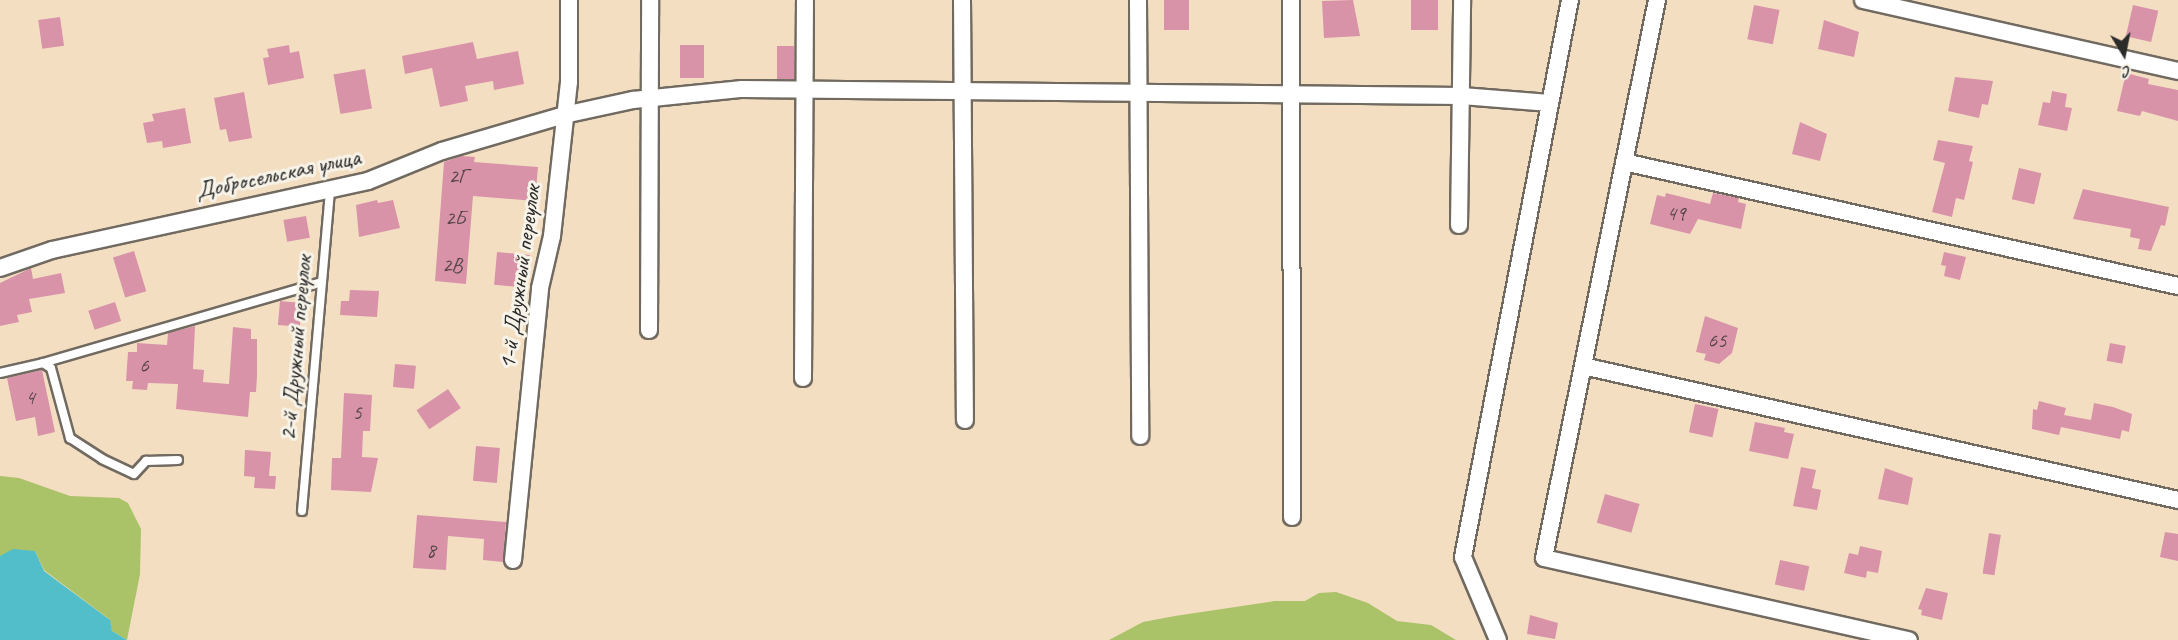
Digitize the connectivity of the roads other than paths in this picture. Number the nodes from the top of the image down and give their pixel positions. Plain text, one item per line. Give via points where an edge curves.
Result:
1 (569, 0) edge
2 (650, 0) edge
3 (805, 0) edge
4 (962, 0) edge
5 (1138, 0) edge
6 (1291, 0) edge
7 (1462, 0) edge
8 (1570, 0) edge
9 (1657, 0) edge
10 (1863, 0) edge
11 (2178, 71) edge
12 (806, 90) junction
13 (961, 91) junction
14 (1139, 93) junction
15 (1291, 94) junction
16 (1462, 96) junction
17 (648, 99) junction
18 (1550, 103) junction
19 (564, 115) junction
20 (1624, 162) junction
21 (330, 188) junction
22 (1459, 225) dead end
23 (0, 268) edge
24 (321, 282) junction
25 (2178, 286) edge
26 (649, 330) dead end
27 (43, 363) junction
28 (1582, 366) junction
29 (0, 373) edge
30 (803, 378) dead end
31 (965, 420) dead end
32 (1140, 436) dead end
33 (178, 460) dead end
34 (2178, 500) edge
35 (302, 511) dead end
36 (1292, 517) dead end
37 (513, 560) dead end
38 (1498, 640) edge
39 (1909, 640) edge

1 - 19 street, 1-й Дружный переулок via 569,82
2 - 17 street
3 - 12 street
4 - 13 street
5 - 14 street
6 - 15 street
7 - 16 street
8 - 18 street
9 - 20 street
10 - 11 street
12 - 13 street, Добросельская улица
12 - 17 street, Добросельская улица via 742,89
12 - 30 street
13 - 14 street, Добросельская улица
13 - 31 street
14 - 15 street, Добросельская улица
14 - 32 street
15 - 16 street, Добросельская улица
15 - 36 street
16 - 18 street, Добросельская улица
16 - 22 street
17 - 19 street, Добросельская улица
17 - 26 street
18 - 38 street via 1463,557
19 - 21 street, Добросельская улица via 442,151 368,181
19 - 37 street, 1-й Дружный переулок via 552,236 540,288
20 - 25 street
20 - 28 street
21 - 23 street, Добросельская улица via 52,250
21 - 24 lane, 2-й Дружный переулок
24 - 27 lane
24 - 35 lane, 2-й Дружный переулок
27 - 29 lane
27 - 33 lane via 55,377 65,426 82,447 134,474 146,461
28 - 34 street
28 - 39 street via 1544,558

